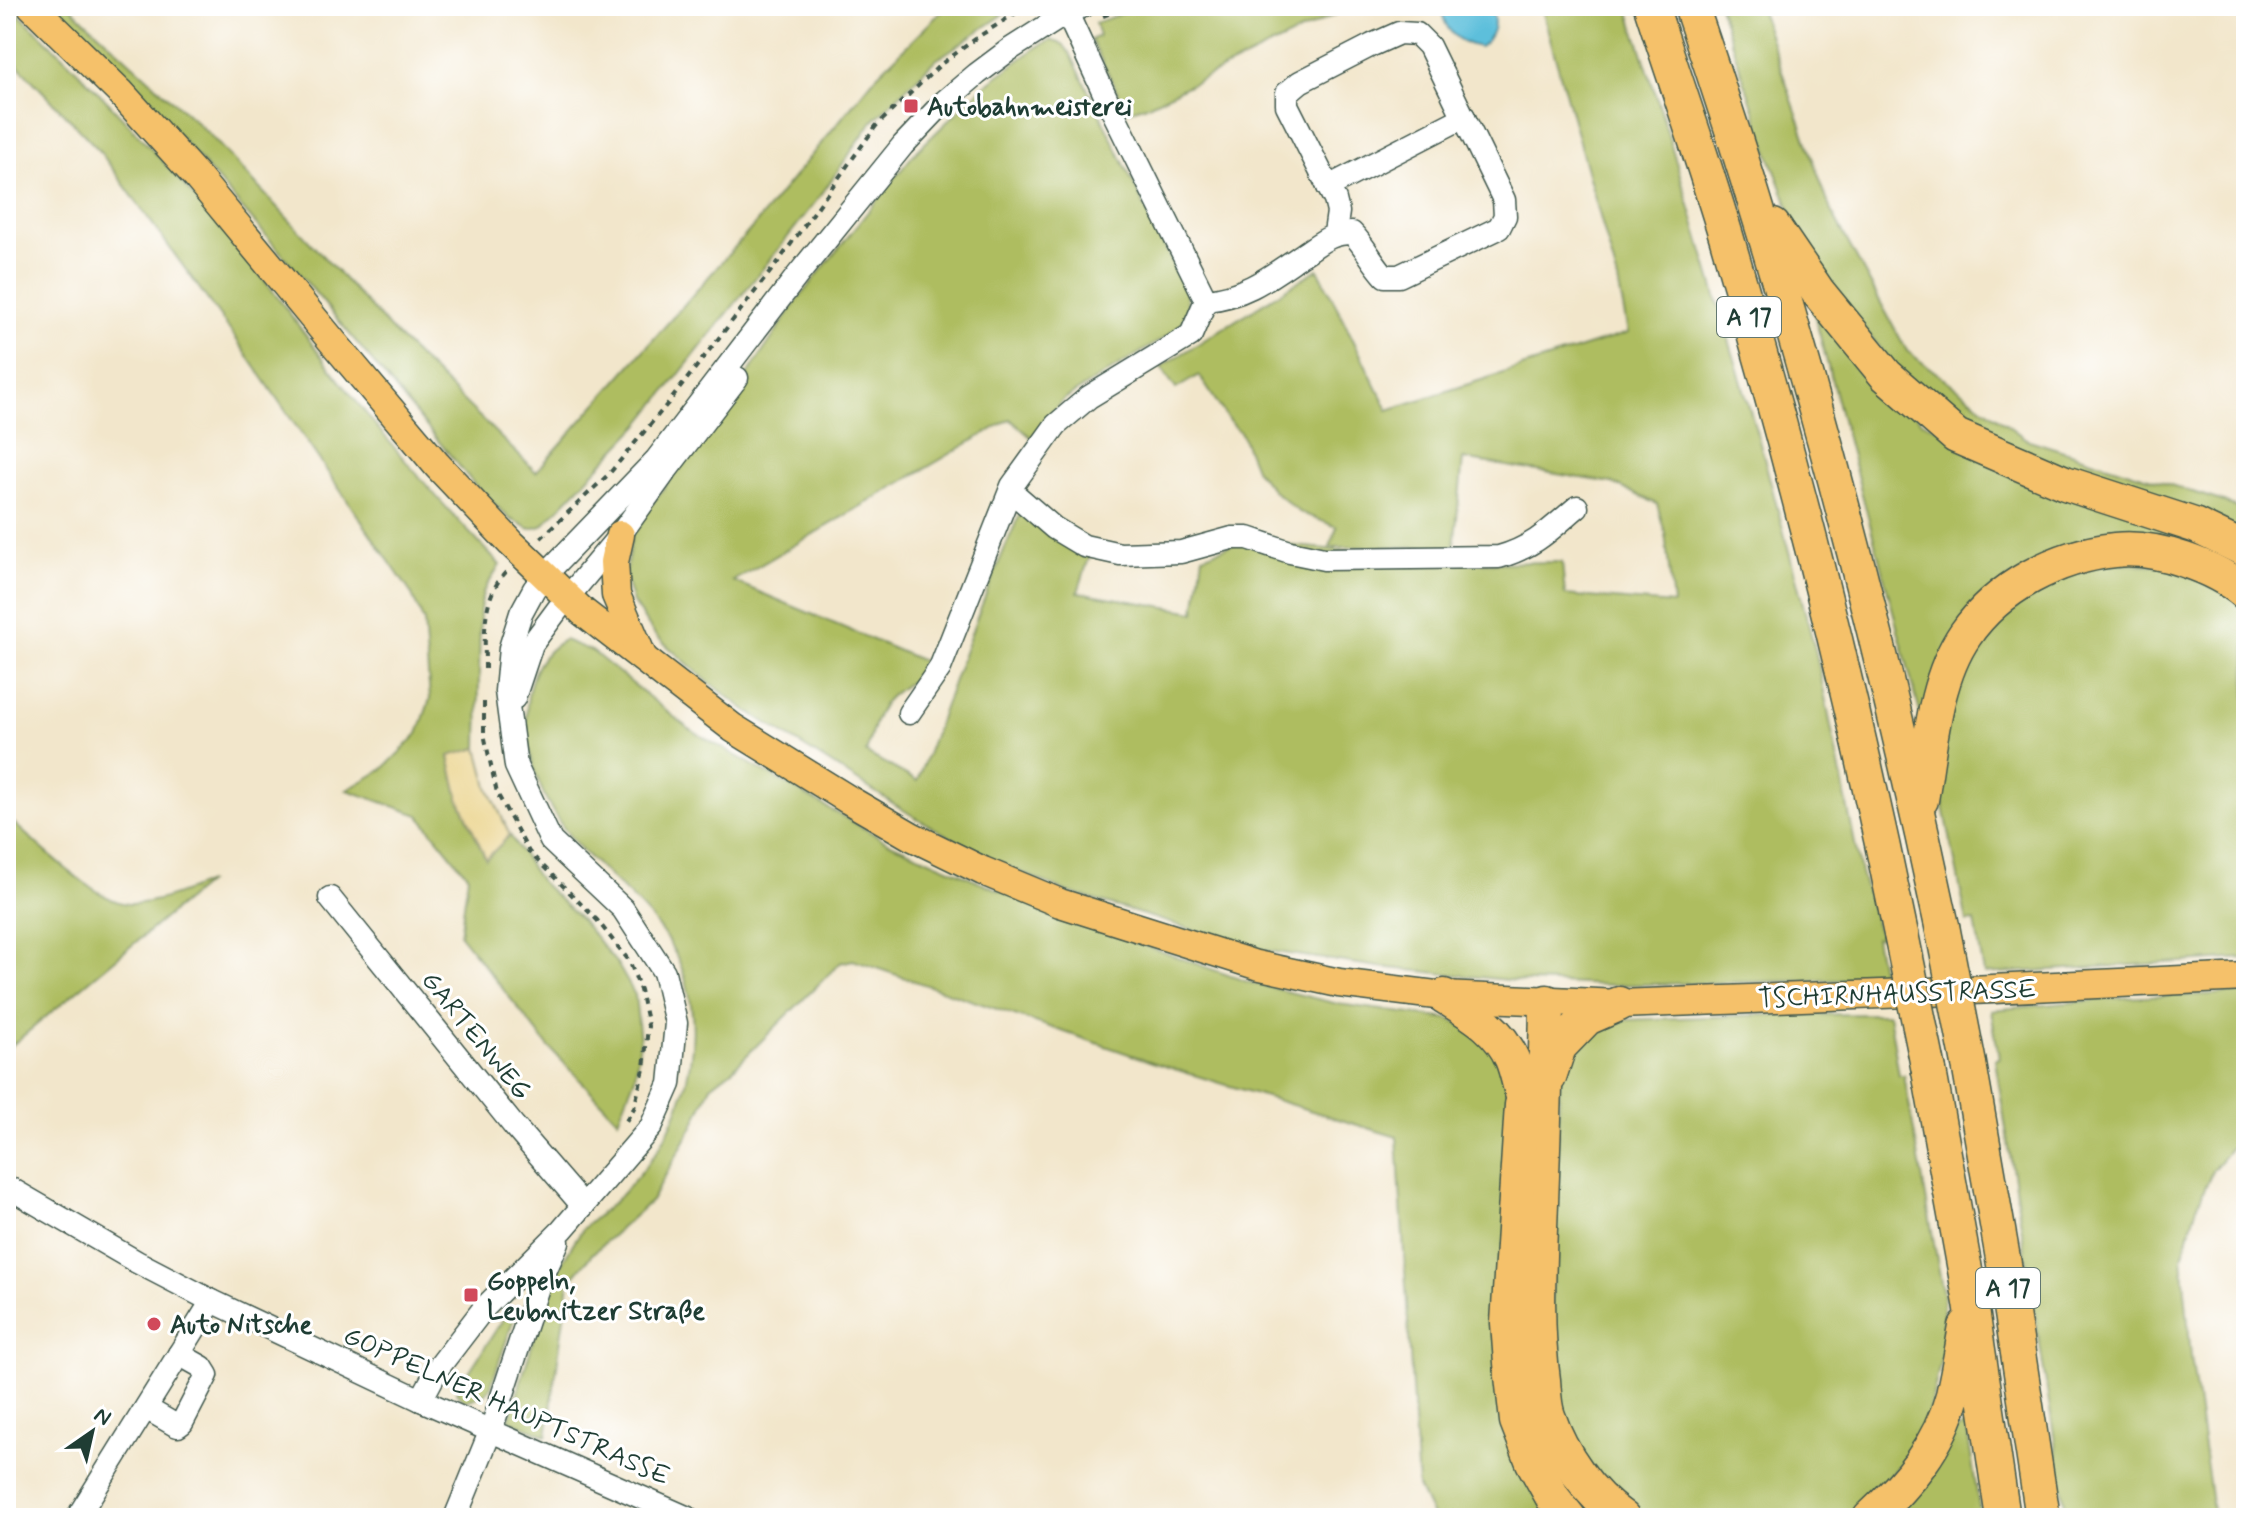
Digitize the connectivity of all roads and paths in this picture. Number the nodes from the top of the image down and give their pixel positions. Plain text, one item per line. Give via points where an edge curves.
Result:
1 (32, 6) edge
2 (1027, 6) edge
3 (1130, 6) edge
4 (1651, 6) edge
5 (1691, 6) edge
6 (1075, 9) edge
7 (1080, 39) junction
8 (1464, 117) junction
9 (1328, 187) junction
10 (1755, 199) junction
11 (1335, 233) junction
12 (797, 276) junction
13 (1206, 300) junction
14 (1011, 491) junction
15 (1577, 507) dead end
16 (620, 535) junction
17 (2246, 550) edge
18 (523, 555) junction
19 (544, 576) junction
20 (2246, 593) edge
21 (569, 598) junction
22 (642, 657) junction
23 (485, 674) dead end
24 (484, 689) dead end
25 (909, 713) dead end
26 (510, 727) junction
27 (1919, 816) junction
28 (330, 898) dead end
29 (2246, 977) edge
30 (1444, 996) junction
31 (1536, 1001) junction
32 (1619, 1004) junction
33 (1534, 1090) junction
34 (618, 1133) dead end
35 (6, 1186) edge
36 (583, 1206) junction
37 (562, 1230) junction
38 (212, 1301) junction
39 (1971, 1303) junction
40 (179, 1354) junction
41 (421, 1400) junction
42 (146, 1408) junction
43 (491, 1430) junction
44 (77, 1518) edge
45 (455, 1518) edge
46 (688, 1518) edge
47 (1569, 1518) edge
48 (1623, 1518) edge
49 (1870, 1518) edge
50 (2003, 1518) edge
51 (2043, 1518) edge

1 - 18 main road, TSCHIRNHAUSSTRASSE via 159,134 437,465
2 - 18 path via 941,64 876,126 669,402 609,474
3 - 7 path via 1090,21 1091,34
4 - 39 highway, A 17, bridge via 1784,436 1867,770
5 - 10 highway, A 17
6 - 7 street
6 - 12 street via 1009,50 945,101
7 - 13 street
8 - 9 street
8 - 9 street via 1429,46 1417,34 1399,33 1300,82 1287,93 1287,105
8 - 11 street via 1504,200 1499,228 1399,276 1385,276 1352,233
9 - 11 street via 1338,212
10 - 17 highway via 1818,292 1886,375 1956,436 2065,483 2194,525
10 - 27 highway, A 17 via 1824,435
11 - 13 street via 1263,281 1226,298
12 - 16 street via 755,352
12 - 19 street via 656,460
13 - 14 street via 1191,335 1089,397 1056,425
14 - 15 street via 1084,546 1120,554 1181,552 1248,538 1324,559 1499,557 1522,551
14 - 25 street via 940,668
16 - 21 street
16 - 22 main road via 614,562 616,595
18 - 19 main road, TSCHIRNHAUSSTRASSE
18 - 23 path via 494,584 486,615
19 - 21 main road, TSCHIRNHAUSSTRASSE
19 - 26 street via 521,613 510,648
20 - 27 highway via 2194,563 2118,549 2037,574 2001,595 1965,636 1944,680
21 - 22 main road, TSCHIRNHAUSSTRASSE
21 - 26 street via 532,644
22 - 30 main road, TSCHIRNHAUSSTRASSE via 733,728 911,836 983,871 1060,903 1256,965 1339,983
24 - 34 path via 484,734 497,793 529,852 597,920 630,962 640,990 648,1026 644,1069 634,1108
26 - 36 street via 516,766 551,841 623,909 664,972 676,1023 670,1084 651,1127
27 - 51 highway, A 17, bridge via 1969,1064
28 - 36 street, GARTENWEG
29 - 32 main road, TSCHIRNHAUSSTRASSE
30 - 31 main road, TSCHIRNHAUSSTRASSE
30 - 33 highway via 1483,1021
31 - 32 main road, TSCHIRNHAUSSTRASSE
31 - 33 highway
32 - 33 highway via 1587,1018 1559,1047
33 - 47 highway via 1508,1323 1512,1376 1517,1421 1533,1462
33 - 48 highway via 1537,1304 1547,1415 1590,1490
35 - 38 street, GOPPELNER HAUPTSTRASSE
36 - 37 street
37 - 41 street via 484,1308 438,1368
37 - 43 street
38 - 40 street
38 - 41 street, GOPPELNER HAUPTSTRASSE
39 - 49 highway via 1952,1398 1939,1433 1899,1491
39 - 50 highway, A 17
40 - 42 street
40 - 42 street via 207,1375 182,1423 175,1425
41 - 43 street, GOPPELNER HAUPTSTRASSE
42 - 44 street
43 - 45 street
43 - 46 street, GOPPELNER HAUPTSTRASSE

